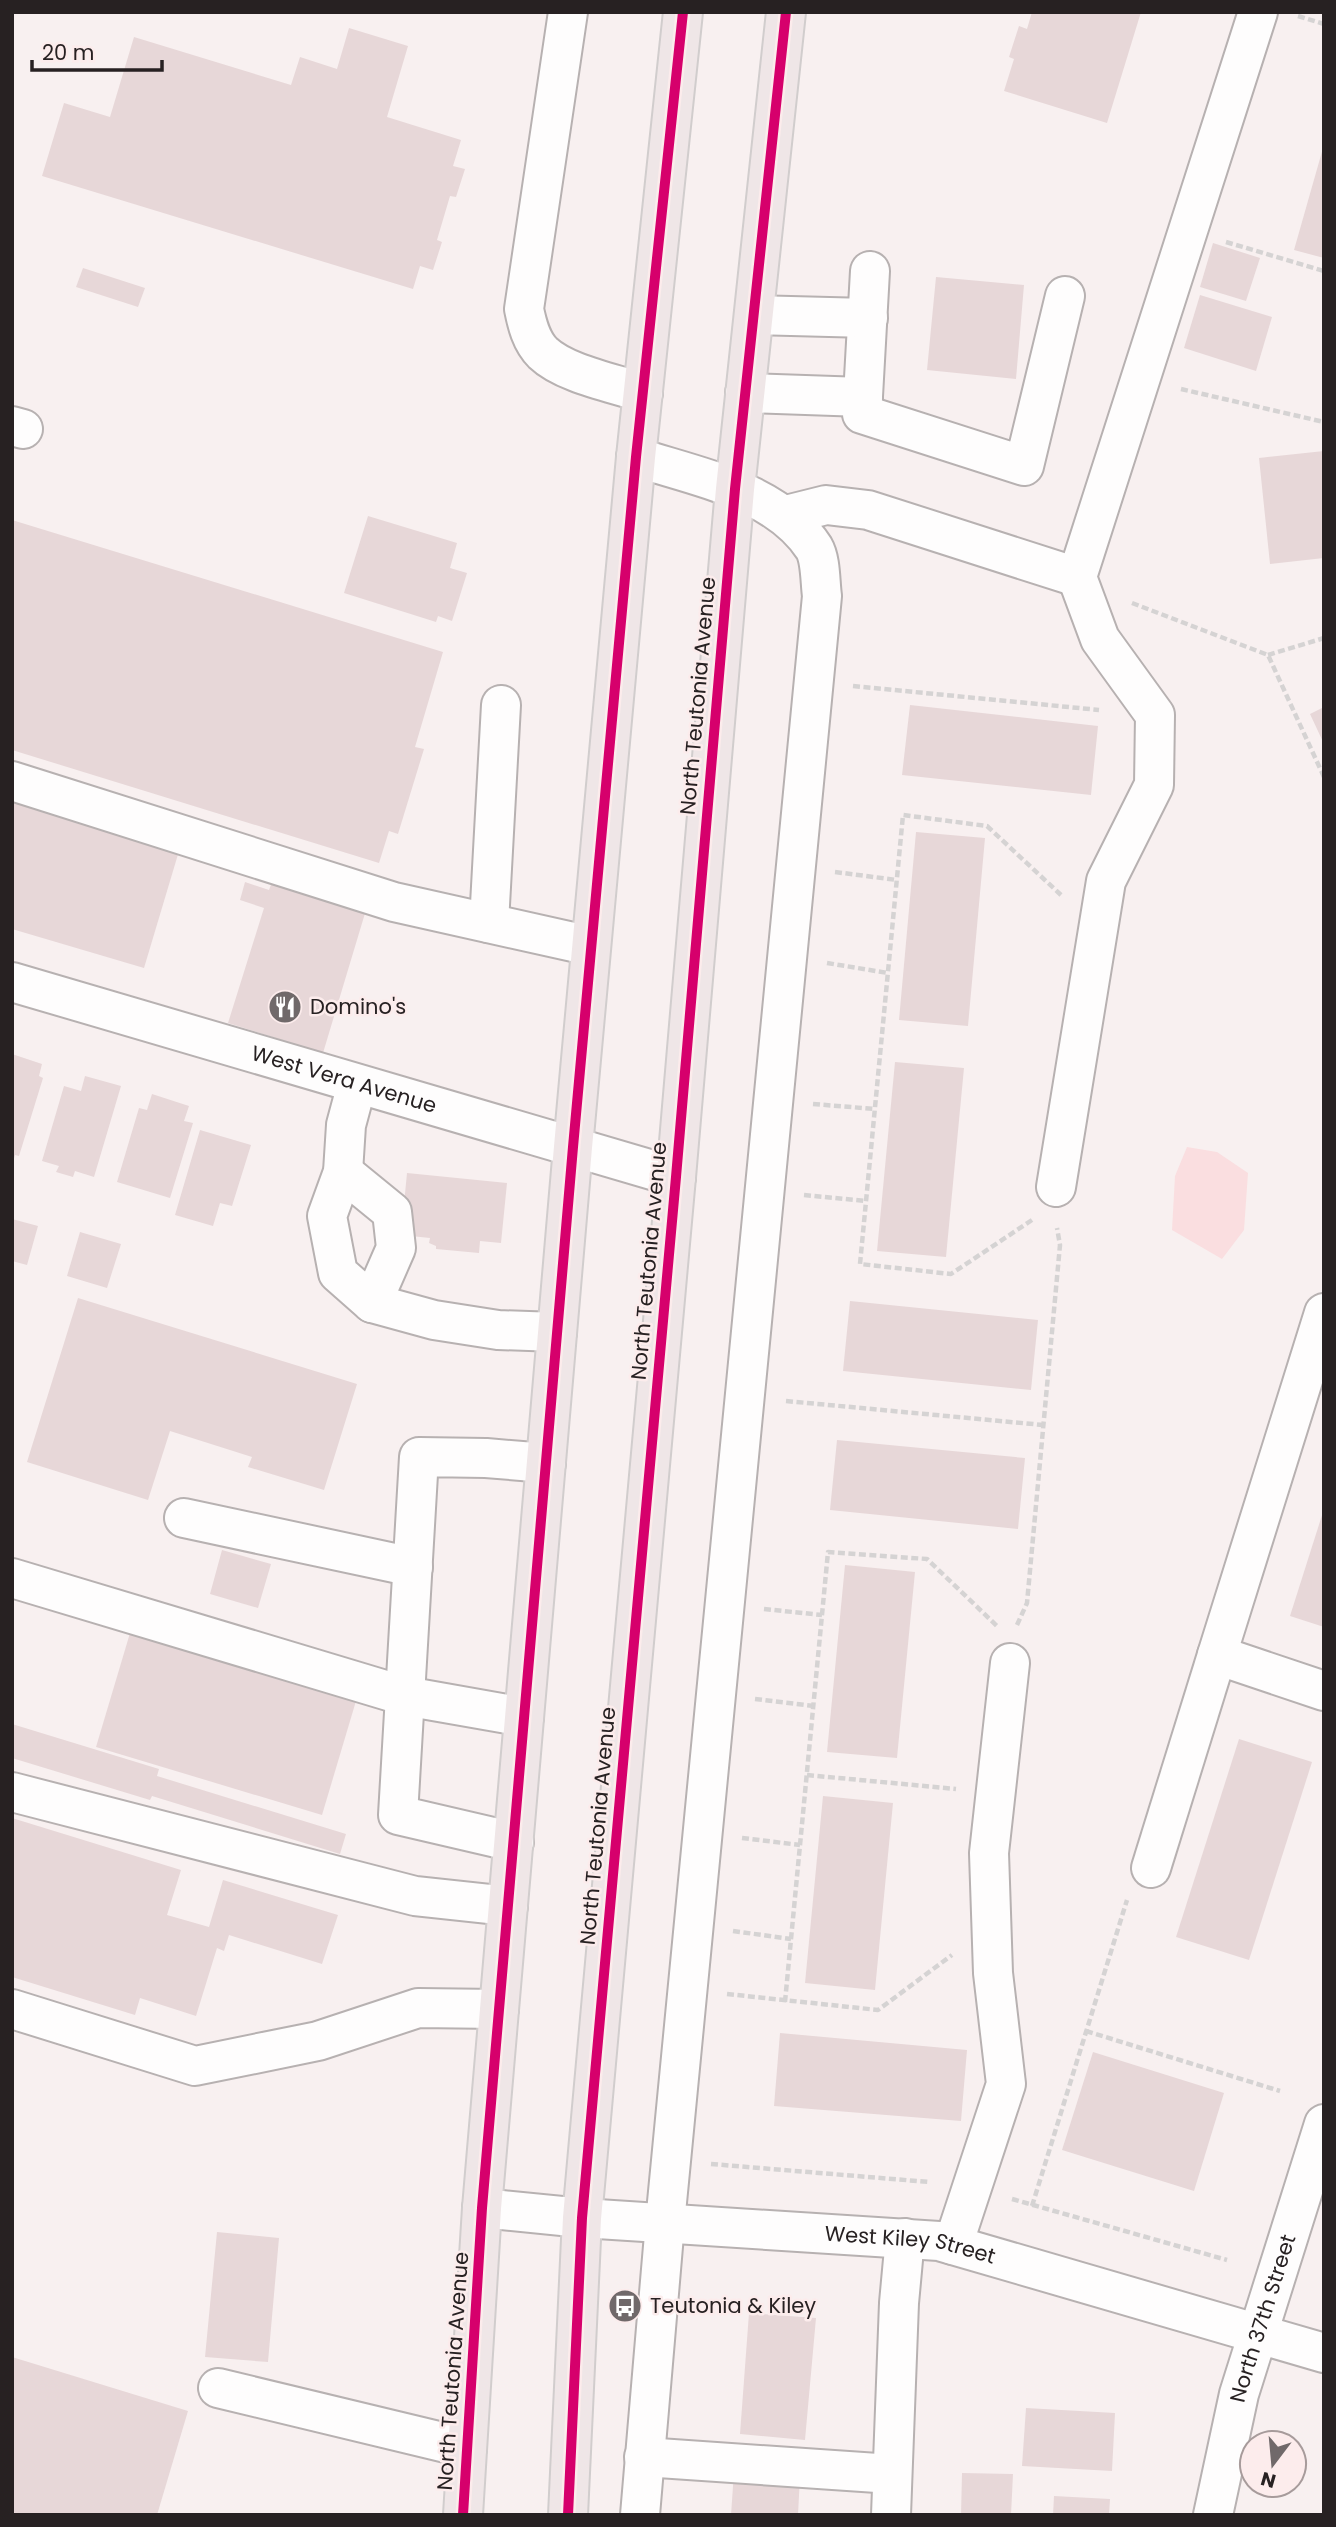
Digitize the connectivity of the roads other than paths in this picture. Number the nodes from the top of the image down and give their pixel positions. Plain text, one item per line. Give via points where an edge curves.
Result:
1 (568, 12) edge
2 (683, 12) edge
3 (786, 12) edge
4 (1258, 12) edge
5 (870, 271) dead end
6 (1065, 296) dead end
7 (754, 315) junction
8 (868, 318) junction
9 (643, 393) junction
10 (745, 393) junction
11 (863, 397) junction
12 (636, 457) junction
13 (734, 489) junction
14 (786, 516) junction
15 (1078, 579) junction
16 (501, 705) dead end
17 (12, 781) edge
18 (489, 923) junction
19 (592, 946) junction
20 (12, 982) edge
21 (357, 1084) junction
22 (573, 1147) junction
23 (343, 1172) junction
24 (676, 1177) junction
25 (1055, 1202) road end
26 (372, 1303) junction
27 (1324, 1313) edge
28 (557, 1332) junction
29 (1315, 1370) edge
30 (546, 1462) junction
31 (184, 1518) dead end
32 (413, 1567) junction
33 (12, 1578) edge
34 (1010, 1651) road end
35 (1217, 1655) junction
36 (1324, 1691) edge
37 (405, 1696) junction
38 (524, 1717) junction
39 (12, 1792) edge
40 (514, 1842) junction
41 (1151, 1868) road end
42 (508, 1906) junction
43 (12, 2009) edge
44 (499, 2009) junction
45 (1324, 2124) edge
46 (482, 2208) junction
47 (582, 2218) junction
48 (665, 2223) junction
49 (905, 2238) junction
50 (953, 2245) junction
51 (1257, 2333) junction
52 (1324, 2353) edge
53 (218, 2388) dead end
54 (467, 2448) junction
55 (644, 2457) junction
56 (892, 2474) junction
57 (463, 2515) edge
58 (568, 2515) edge
59 (640, 2515) edge
60 (891, 2515) edge
61 (1213, 2515) edge

1 - 9 street via 524,309 528,330 542,352 562,366
2 - 9 main road, North Teutonia Avenue
3 - 7 main road, North Teutonia Avenue
4 - 15 street
5 - 8 street
6 - 11 street via 1024,466 862,414
7 - 8 street
7 - 10 main road, North Teutonia Avenue
8 - 11 street
9 - 12 main road, North Teutonia Avenue
10 - 11 street
10 - 13 main road, North Teutonia Avenue
12 - 13 street
12 - 19 main road, North Teutonia Avenue
13 - 14 street
13 - 24 main road, North Teutonia Avenue
14 - 15 street via 826,505 868,510
14 - 48 street via 816,550 822,596
15 - 25 street via 1100,639 1155,715 1154,785 1106,880
16 - 18 street
17 - 18 street via 394,902
18 - 19 street
19 - 22 main road, North Teutonia Avenue
20 - 21 street, West Vera Avenue
21 - 22 street, West Vera Avenue
21 - 23 street via 346,1125
22 - 24 street, West Vera Avenue
22 - 28 main road, North Teutonia Avenue
23 - 26 street via 327,1216 338,1273
23 - 26 street via 392,1212 396,1248
24 - 47 main road, North Teutonia Avenue
26 - 28 street via 434,1320 498,1330
27 - 29 street
28 - 30 main road, North Teutonia Avenue
29 - 35 street
30 - 32 street via 419,1457
30 - 38 main road, North Teutonia Avenue
31 - 32 street
32 - 37 street
33 - 37 street
34 - 50 street via 989,1853 993,1973 1006,2084
35 - 36 street
35 - 41 street
37 - 38 street
37 - 40 street via 398,1815
38 - 40 main road, North Teutonia Avenue
39 - 42 street via 415,1896
40 - 42 main road, North Teutonia Avenue
42 - 44 main road, North Teutonia Avenue
43 - 44 street via 195,2066 318,2041 418,2008
44 - 46 main road, North Teutonia Avenue
45 - 51 street, North 37th Street
46 - 47 street, West Kiley Street
46 - 54 main road, North Teutonia Avenue
47 - 48 street, West Kiley Street
47 - 58 main road, North Teutonia Avenue
48 - 49 street, West Kiley Street
48 - 55 street
49 - 50 street, West Kiley Street
49 - 56 street
50 - 51 street, West Kiley Street
51 - 52 street, West Kiley Street
51 - 61 street, North 37th Street
53 - 54 street
54 - 57 main road, North Teutonia Avenue
55 - 56 street
55 - 59 street
56 - 60 street

